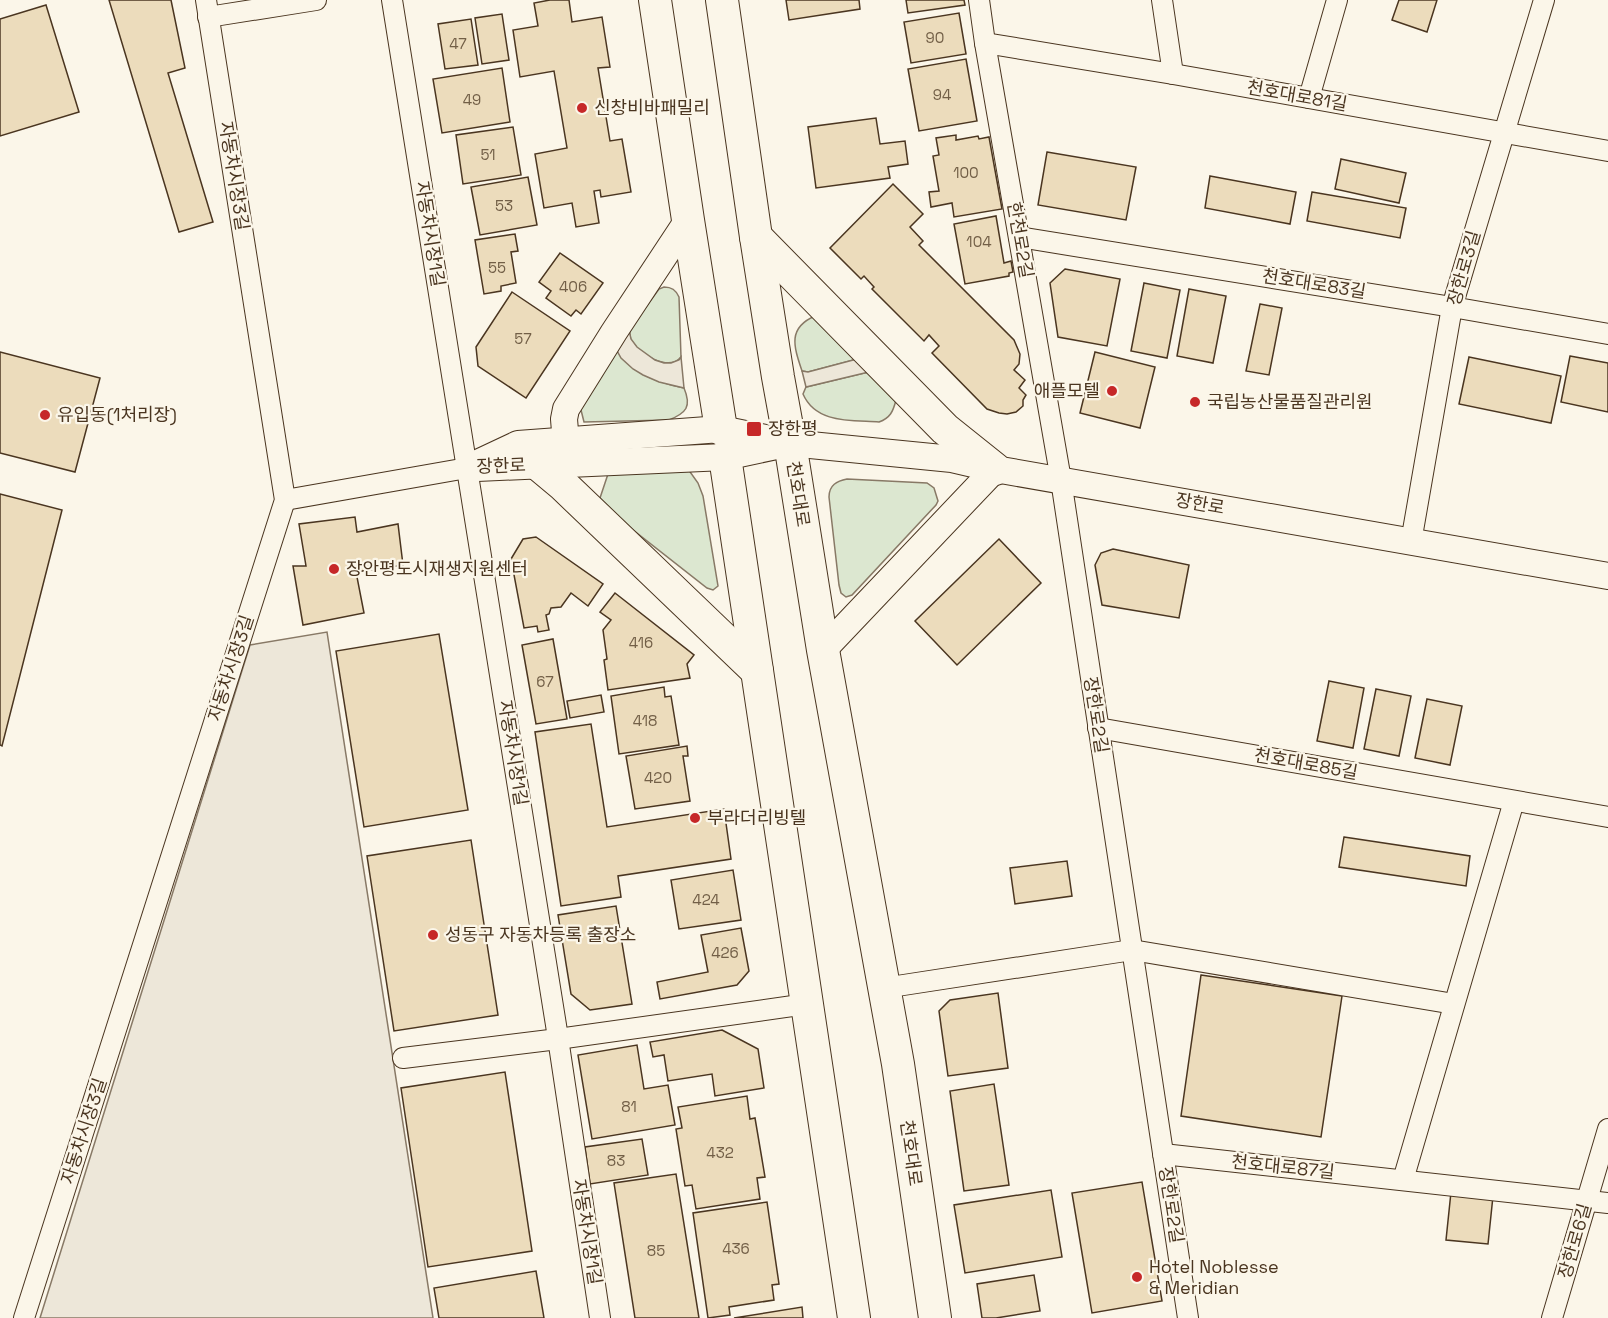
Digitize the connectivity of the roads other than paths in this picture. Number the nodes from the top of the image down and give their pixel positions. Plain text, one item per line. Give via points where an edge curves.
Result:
1 (316, 0) edge
2 (392, 0) edge
3 (656, 0) edge
4 (722, 0) edge
5 (979, 0) edge
6 (1162, 0) edge
7 (1337, 0) edge
8 (1544, 0) edge
9 (207, 8) edge
10 (985, 43) junction
11 (1173, 74) junction
12 (1309, 98) junction
13 (1504, 133) junction
14 (1608, 151) edge
15 (688, 220) junction
16 (756, 237) junction
17 (1020, 237) junction
18 (1452, 307) junction
19 (1608, 334) edge
20 (723, 443) junction
21 (790, 443) junction
22 (552, 452) junction
23 (467, 468) junction
24 (995, 469) junction
25 (1061, 480) junction
26 (285, 500) junction
27 (1411, 542) junction
28 (1608, 576) edge
29 (823, 650) junction
30 (758, 671) junction
31 (1098, 728) junction
32 (1514, 801) junction
33 (1608, 817) edge
34 (1132, 950) junction
35 (884, 987) junction
36 (807, 1004) junction
37 (1454, 1004) junction
38 (558, 1039) junction
39 (403, 1058) dead end
40 (1608, 1129) edge
41 (1163, 1154) junction
42 (1403, 1180) junction
43 (1587, 1200) junction
44 (1608, 1203) edge
45 (24, 1318) edge
46 (600, 1318) edge
47 (854, 1318) edge
48 (935, 1318) edge
49 (1188, 1318) edge
50 (1552, 1318) edge

1 - 9 street
2 - 23 street, 자동차시장1길
3 - 15 main road
4 - 16 main road, 천호대로
5 - 10 street, 한천로2길
6 - 11 street
7 - 12 street
8 - 13 street, 장한로3길
9 - 26 street, 자동차시장3길
10 - 11 street, 천호대로81길
10 - 17 street, 한천로2길
11 - 12 street, 천호대로81길
12 - 13 street, 천호대로81길
13 - 14 street, 천호대로81길
13 - 18 street, 장한로3길
15 - 20 main road
15 - 22 street via 566,409
16 - 21 main road, 천호대로
16 - 24 main road via 945,429
17 - 18 street, 천호대로83길
17 - 25 street, 한천로2길
18 - 19 street, 천호대로83길
18 - 27 street, 장한로3길
20 - 21 street, 장한로
20 - 22 street, 장한로
20 - 30 main road
21 - 24 street, 장한로 via 952,459
21 - 29 main road, 천호대로
22 - 23 street, 장한로 via 521,467
22 - 30 main road via 563,485
23 - 26 street
23 - 38 street, 자동차시장1길
24 - 25 street, 장한로
24 - 29 street
25 - 27 street, 장한로
25 - 31 street, 장한로2길
26 - 45 street, 자동차시장3길
27 - 28 street, 장한로
29 - 35 main road, 천호대로
30 - 36 main road
31 - 32 street, 천호대로85길
31 - 34 street, 장한로2길
32 - 33 street, 천호대로85길
32 - 37 street
34 - 35 street
34 - 37 street
34 - 41 street, 장한로2길
35 - 48 main road, 천호대로
36 - 38 street
36 - 47 main road
37 - 42 street
38 - 39 street
38 - 46 street, 자동차시장1길
40 - 43 street, 장한로6길
41 - 42 street, 천호대로87길
41 - 49 street, 장한로2길
42 - 43 street, 천호대로87길
43 - 44 street, 천호대로87길
43 - 50 street, 장한로6길

